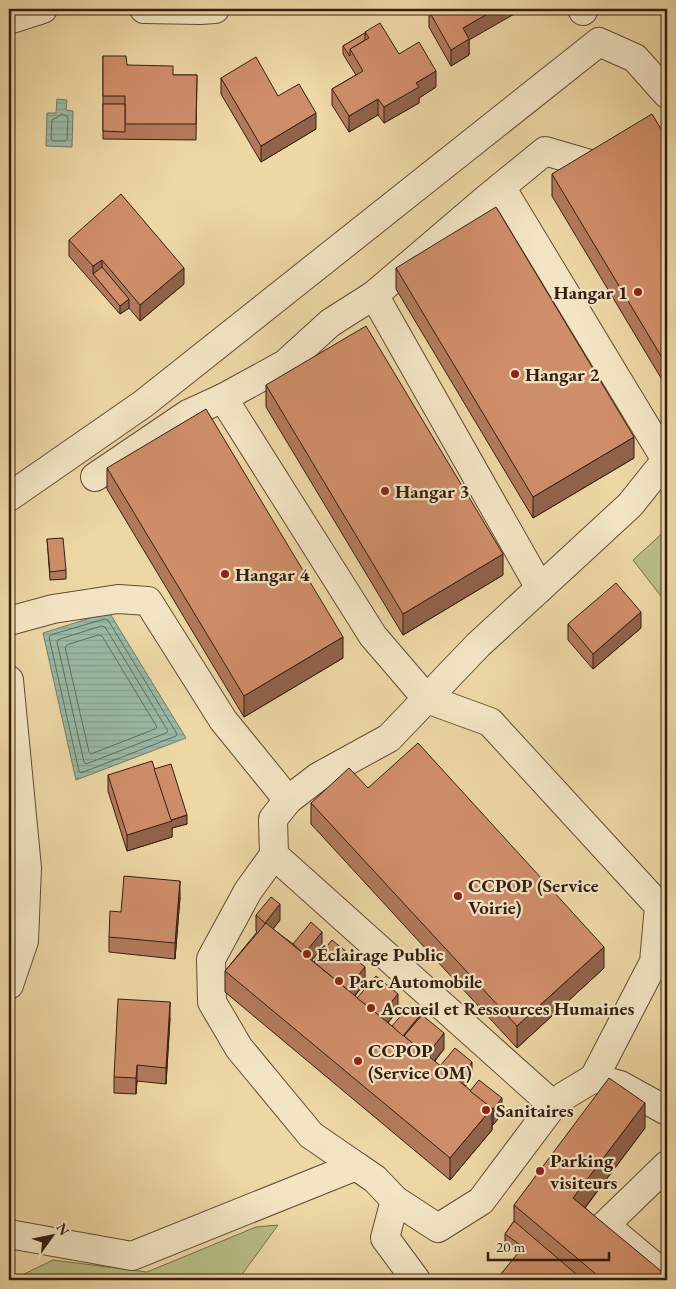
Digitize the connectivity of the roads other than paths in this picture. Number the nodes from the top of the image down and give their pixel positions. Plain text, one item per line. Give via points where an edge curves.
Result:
1 (44, 9) edge
2 (144, 9) edge
3 (215, 9) edge
4 (9, 20) edge
5 (667, 94) edge
6 (586, 163) edge
7 (501, 187) junction
8 (374, 295) junction
9 (223, 398) junction
10 (95, 476) dead end
11 (9, 497) edge
12 (540, 588) junction
13 (9, 621) edge
14 (9, 680) edge
15 (427, 699) junction
16 (288, 800) junction
17 (274, 855) junction
18 (9, 985) edge
19 (594, 1078) junction
20 (553, 1105) junction
21 (667, 1111) edge
22 (667, 1165) edge
23 (356, 1166) junction
24 (395, 1200) junction
25 (9, 1234) edge
26 (667, 1277) edge
27 (416, 1280) edge

1 - 4 street
2 - 3 street
5 - 11 street via 634,58 599,42 143,404
6 - 7 street via 545,151
7 - 8 street
7 - 12 street via 666,460 630,505
8 - 9 street via 330,323 286,364
8 - 12 street
9 - 10 street via 188,414
9 - 15 street via 373,636
12 - 15 street via 478,645
13 - 16 street via 52,609 118,599 148,601 223,720
14 - 18 street via 26,868 24,941
15 - 16 street via 389,738 318,778
15 - 19 street via 490,722 660,906 654,962
16 - 17 street via 273,819
17 - 20 street
17 - 23 street via 248,891 211,959 212,1002 239,1048 311,1135
19 - 20 street
19 - 21 street via 620,1084
20 - 24 street via 481,1201 438,1228
22 - 26 street via 605,1225
23 - 24 street via 375,1179
23 - 25 street via 132,1256
24 - 27 street via 384,1238

